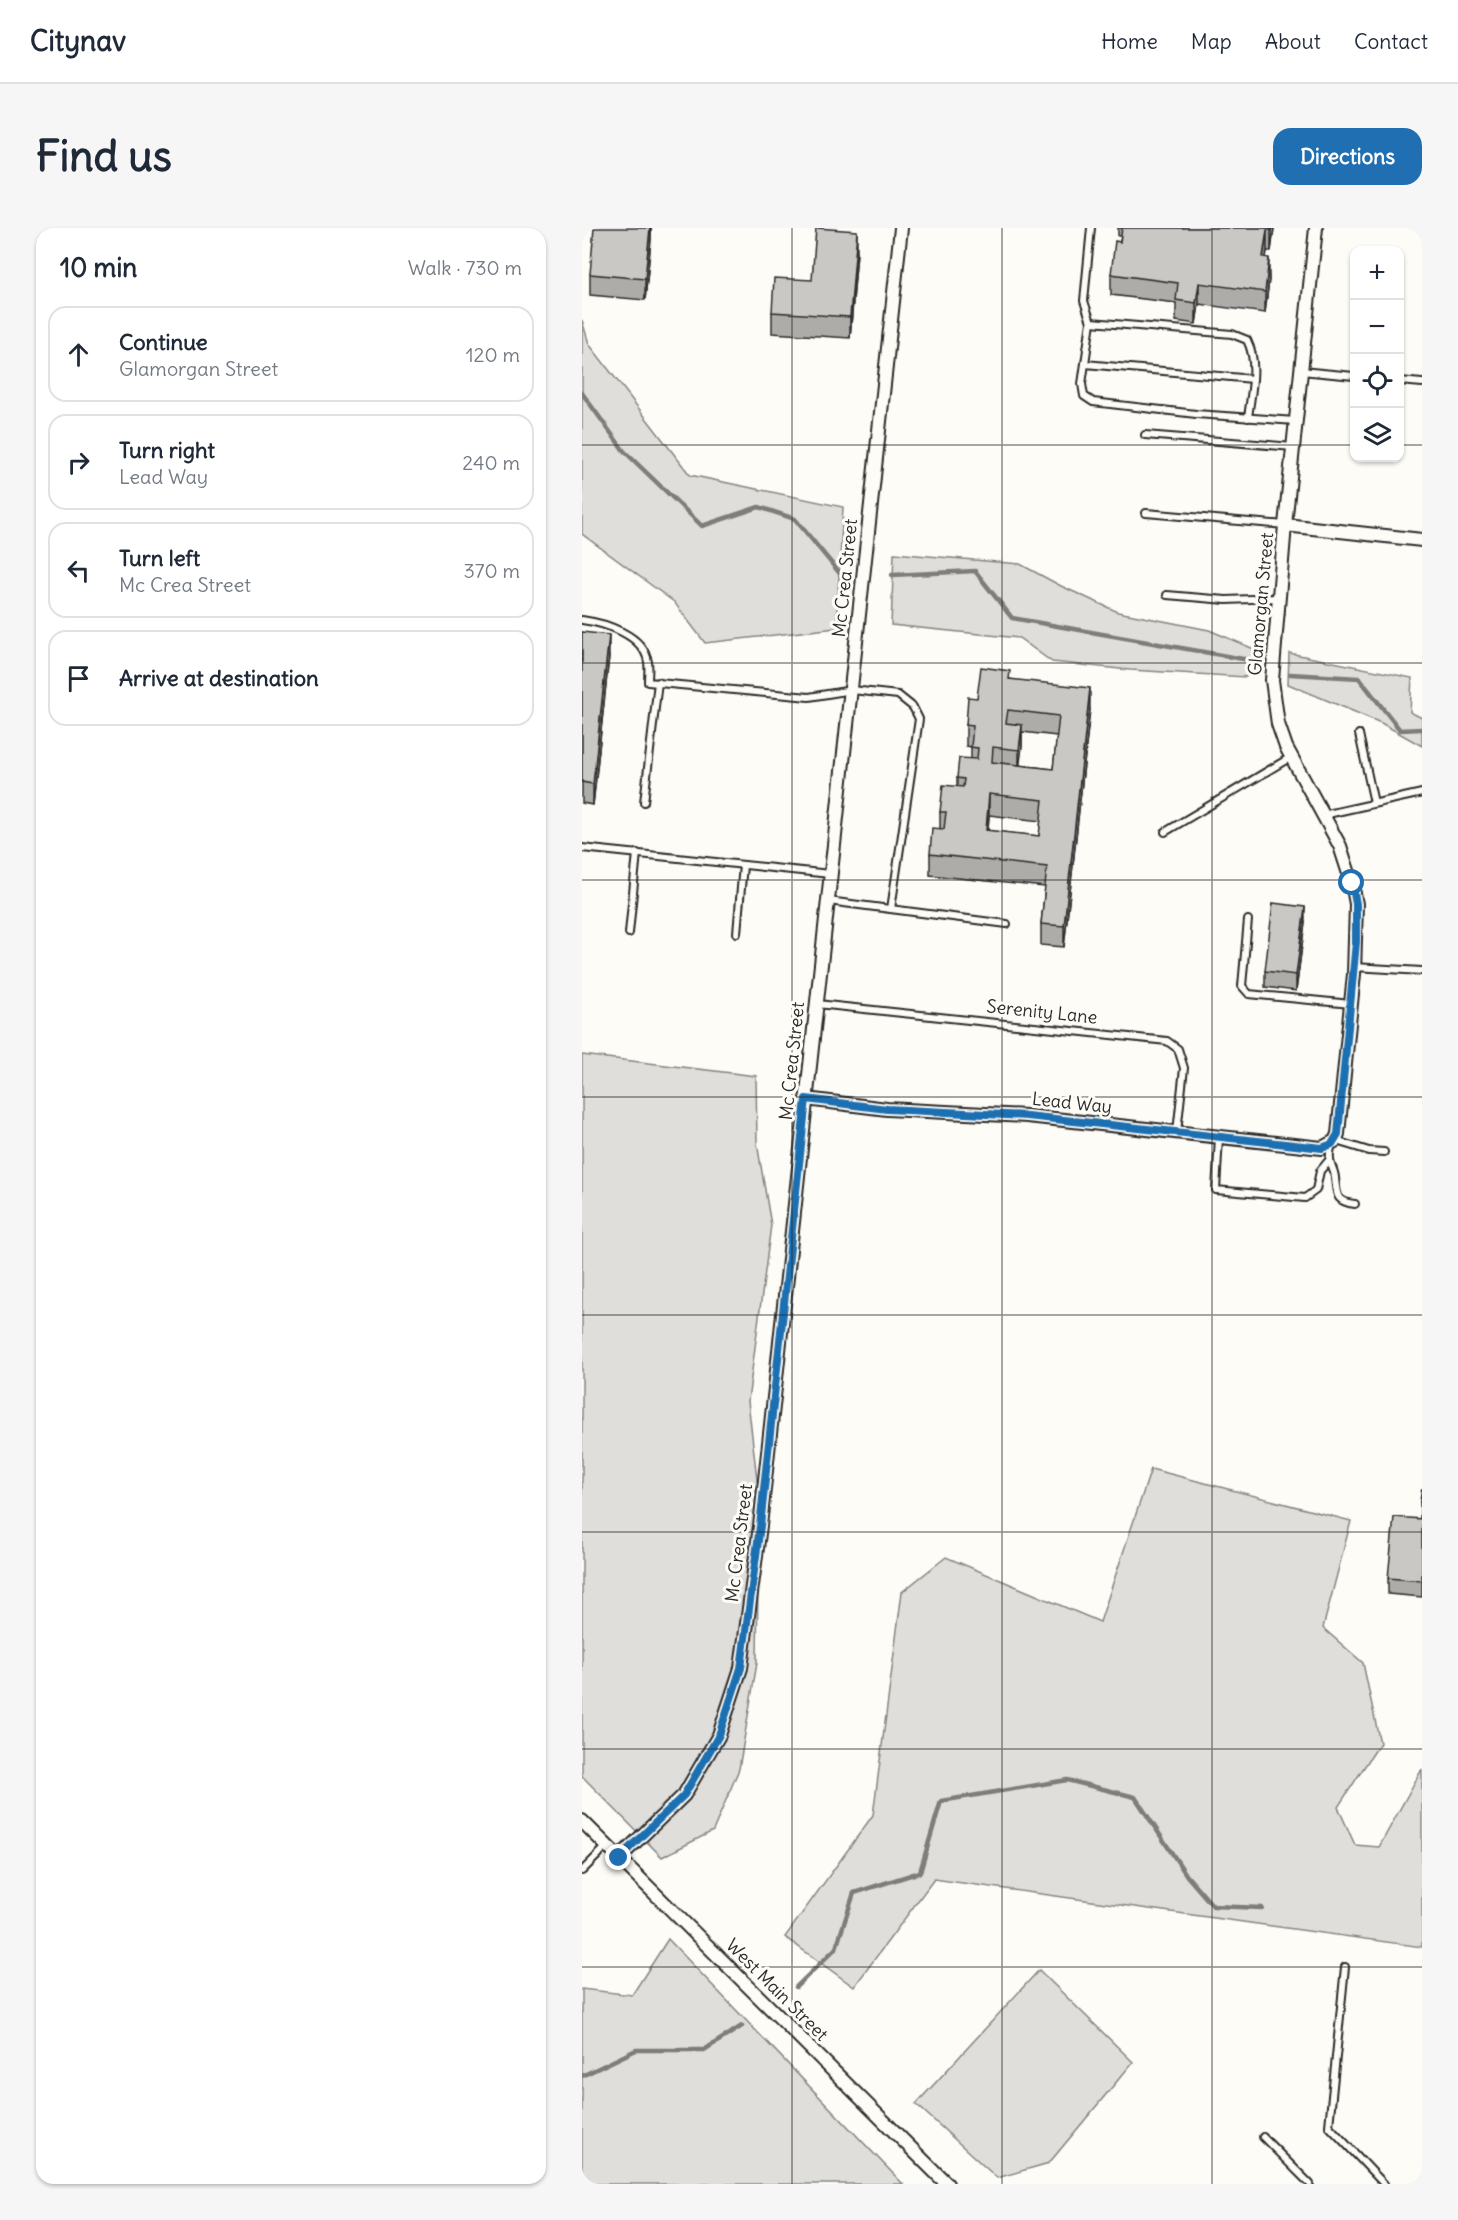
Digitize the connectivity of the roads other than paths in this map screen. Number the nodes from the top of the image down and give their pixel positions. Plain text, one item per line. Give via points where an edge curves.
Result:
1 (901, 228) edge
2 (1091, 228) edge
3 (1316, 228) edge
4 (1091, 322) junction
5 (1085, 364) junction
6 (1301, 371) junction
7 (1350, 376) edge
8 (1253, 379) junction
9 (1404, 381) edge
10 (1422, 383) edge
11 (1248, 418) junction
12 (1296, 421) junction
13 (1146, 435) dead end
14 (1293, 447) junction
15 (1146, 513) dead end
16 (1285, 525) junction
17 (1422, 540) edge
18 (1167, 595) dead end
19 (1278, 598) junction
20 (582, 620) edge
21 (658, 682) junction
22 (852, 690) junction
23 (1359, 734) dead end
24 (1291, 757) junction
25 (1422, 793) edge
26 (644, 802) dead end
27 (1374, 803) junction
28 (1323, 815) junction
29 (1165, 832) dead end
30 (582, 848) edge
31 (637, 854) junction
32 (743, 865) junction
33 (831, 874) junction
34 (828, 901) junction
35 (891, 909) junction
36 (1248, 920) dead end
37 (1007, 924) dead end
38 (629, 933) dead end
39 (737, 933) dead end
40 (1354, 967) junction
41 (1422, 971) edge
42 (816, 1004) junction
43 (1351, 1004) junction
44 (806, 1099) junction
45 (1176, 1132) junction
46 (1219, 1137) junction
47 (1334, 1143) junction
48 (1384, 1152) dead end
49 (1330, 1159) junction
50 (1356, 1204) dead end
51 (582, 1821) edge
52 (607, 1846) junction
53 (619, 1858) junction
54 (582, 1871) edge
55 (1345, 1967) dead end
56 (1263, 2137) dead end
57 (947, 2184) edge
58 (1310, 2184) edge
59 (1384, 2184) edge

1 - 22 street, Mc Crea Street
2 - 4 lane via 1084,301
3 - 6 street, Glamorgan Street
4 - 5 lane
4 - 8 lane via 1233,334 1247,340 1253,352
5 - 8 lane
5 - 11 lane via 1084,396 1093,402
6 - 7 lane
6 - 12 street, Glamorgan Street
8 - 11 lane
9 - 10 lane
11 - 12 lane
12 - 14 street, Glamorgan Street
13 - 14 lane
14 - 16 street, Glamorgan Street
15 - 16 lane
16 - 17 street
16 - 19 street, Glamorgan Street
18 - 19 lane via 1226,600
19 - 24 street, Glamorgan Street via 1273,699
20 - 21 lane via 619,630 642,647 648,661 648,682
21 - 22 lane via 809,697
21 - 26 lane
22 - 33 street, Mc Crea Street
22 - 35 lane via 898,695 913,707 919,719
23 - 27 lane
24 - 28 street, Glamorgan Street
24 - 29 lane
25 - 27 lane
27 - 28 lane
28 - 40 street, Glamorgan Street via 1340,846 1352,883 1357,920
30 - 31 lane
31 - 32 lane
31 - 38 lane
32 - 33 lane
32 - 39 lane
33 - 34 street, Mc Crea Street
34 - 35 lane
34 - 42 street, Mc Crea Street
35 - 37 lane
36 - 43 lane via 1242,986 1249,994
40 - 41 lane
40 - 43 street, Glamorgan Street
42 - 44 street, Mc Crea Street
42 - 45 lane, Serenity Lane via 1167,1041 1178,1049 1184,1068
43 - 47 street, Glamorgan Street
44 - 45 street, Lead Way
44 - 53 street, Mc Crea Street via 741,1668 719,1735 684,1795
45 - 46 street, Lead Way
46 - 47 street, Lead Way via 1322,1148
46 - 49 lane via 1216,1190 1305,1198 1316,1190 1320,1171
47 - 48 lane
47 - 49 lane
49 - 50 lane via 1337,1195
51 - 52 street, West Main Street
52 - 53 street, West Main Street
52 - 54 lane
53 - 57 street, West Main Street
55 - 59 lane via 1329,2126
56 - 58 lane

